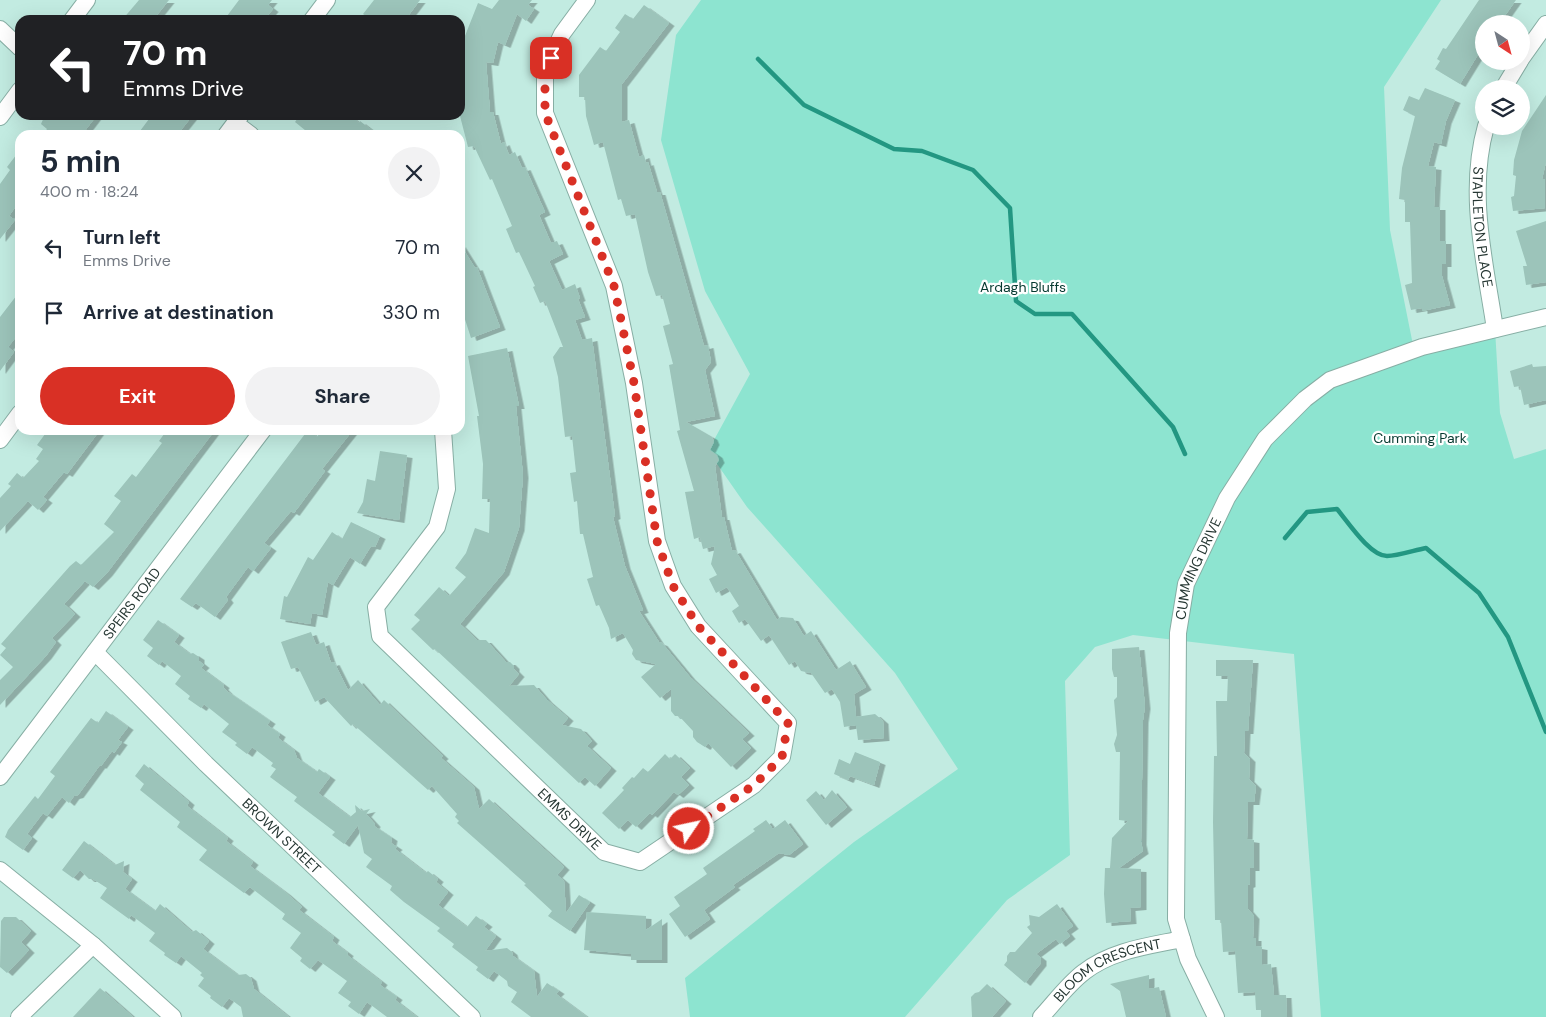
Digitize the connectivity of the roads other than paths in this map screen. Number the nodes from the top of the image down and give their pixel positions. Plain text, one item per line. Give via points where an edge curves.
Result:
1 (87, 0) edge
2 (327, 0) edge
3 (587, 0) edge
4 (76, 15) edge
5 (316, 15) edge
6 (1546, 24) edge
7 (0, 29) edge
8 (15, 43) edge
9 (1530, 47) edge
10 (15, 97) edge
11 (0, 117) edge
12 (1484, 135) edge
13 (1546, 317) edge
14 (1495, 329) junction
15 (15, 420) edge
16 (259, 435) edge
17 (443, 435) edge
18 (0, 440) edge
19 (95, 652) junction
20 (0, 777) edge
21 (0, 870) edge
22 (1182, 939) junction
23 (93, 945) junction
24 (19, 1017) edge
25 (173, 1017) edge
26 (472, 1017) edge
27 (1041, 1017) edge
28 (1216, 1017) edge

1 - 4 street
2 - 5 street
3 - 17 street, EMMS DRIVE via 562,34 545,70 545,113 614,286 634,383 657,541 673,586 698,626 788,723 782,757 754,785 640,862 604,852 380,636 376,607 437,527 446,489
6 - 9 street
7 - 8 street
10 - 11 street
12 - 14 street, STAPLETON PLACE via 1477,166 1476,202
13 - 14 street, CUMMING DRIVE
14 - 22 street, CUMMING DRIVE via 1422,347 1330,380 1305,399 1265,439 1227,498 1186,584 1178,633 1176,919
15 - 18 street
16 - 19 street, SPEIRS ROAD
19 - 20 street, SPEIRS ROAD
19 - 26 street, BROWN STREET via 206,764
21 - 23 street
22 - 27 street, BLOOM CRESCENT via 1124,952 1096,963 1079,976
22 - 28 street, CUMMING DRIVE
23 - 24 street
23 - 25 street

